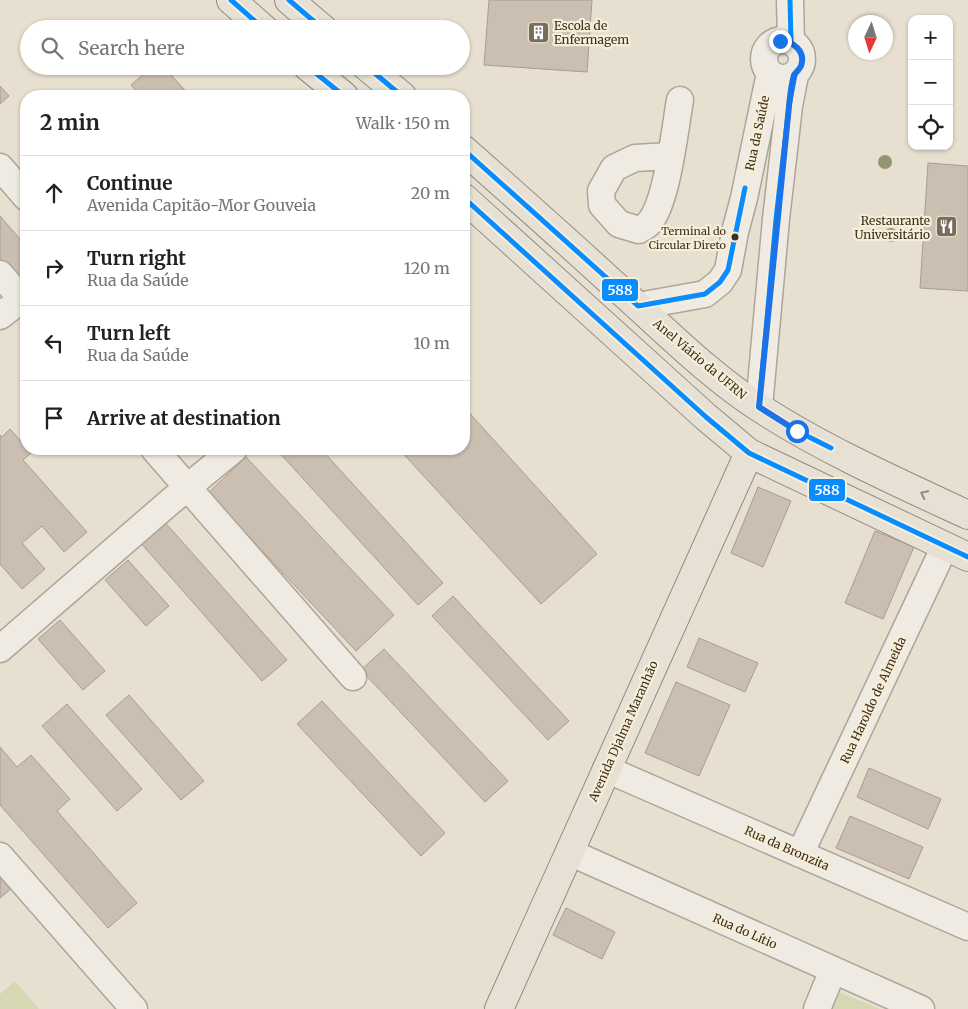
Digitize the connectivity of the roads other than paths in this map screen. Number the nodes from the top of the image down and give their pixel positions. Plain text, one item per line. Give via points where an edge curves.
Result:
1 (231, 0) edge
2 (290, 0) edge
3 (790, 0) edge
4 (254, 20) edge
5 (313, 20) edge
6 (782, 74) junction
7 (318, 75) edge
8 (377, 75) edge
9 (337, 90) edge
10 (395, 90) edge
11 (680, 100) dead end
12 (470, 155) edge
13 (670, 156) dead end
14 (0, 167) edge
15 (20, 190) edge
16 (470, 203) edge
17 (0, 274) edge
18 (20, 296) edge
19 (20, 304) edge
20 (638, 306) junction
21 (0, 316) edge
22 (759, 407) junction
23 (749, 453) junction
24 (159, 455) edge
25 (227, 455) edge
26 (188, 487) junction
27 (968, 515) edge
28 (956, 552) edge
29 (0, 649) edge
30 (353, 677) dead end
31 (606, 768) junction
32 (569, 852) junction
33 (800, 854) junction
34 (0, 856) edge
35 (968, 927) edge
36 (833, 970) junction
37 (134, 1009) edge
38 (499, 1009) edge
39 (817, 1009) edge
40 (921, 1009) edge

1 - 4 main road
2 - 5 main road
3 - 6 street, Rua da Saúde via 792,42 780,41 769,46 764,59 765,67
6 - 20 street, Rua da Saúde via 735,232 728,270 720,282 705,294
6 - 22 street, Rua da Saúde via 789,106
7 - 9 main road
8 - 10 main road
11 - 13 street
12 - 20 main road, Anel Viário da UFRN
14 - 15 street
16 - 23 main road
17 - 18 street
19 - 21 street
20 - 22 main road, Anel Viário da UFRN via 720,379
27 -> 22 main road, Anel Viário da UFRN via 797,431
23 - 28 main road
23 - 31 main road, Avenida Djalma Maranhão
24 - 26 street
25 - 26 street
26 - 29 street
26 - 30 street
28 - 33 street, Rua Haroldo de Almeida
31 - 32 main road, Avenida Djalma Maranhão
31 - 33 street, Rua da Bronzita
32 - 36 street, Rua do Lítio
32 - 38 main road, Avenida Djalma Maranhão
33 - 35 street, Rua da Bronzita
34 - 37 street
36 - 39 street
36 - 40 street, Rua do Lítio

